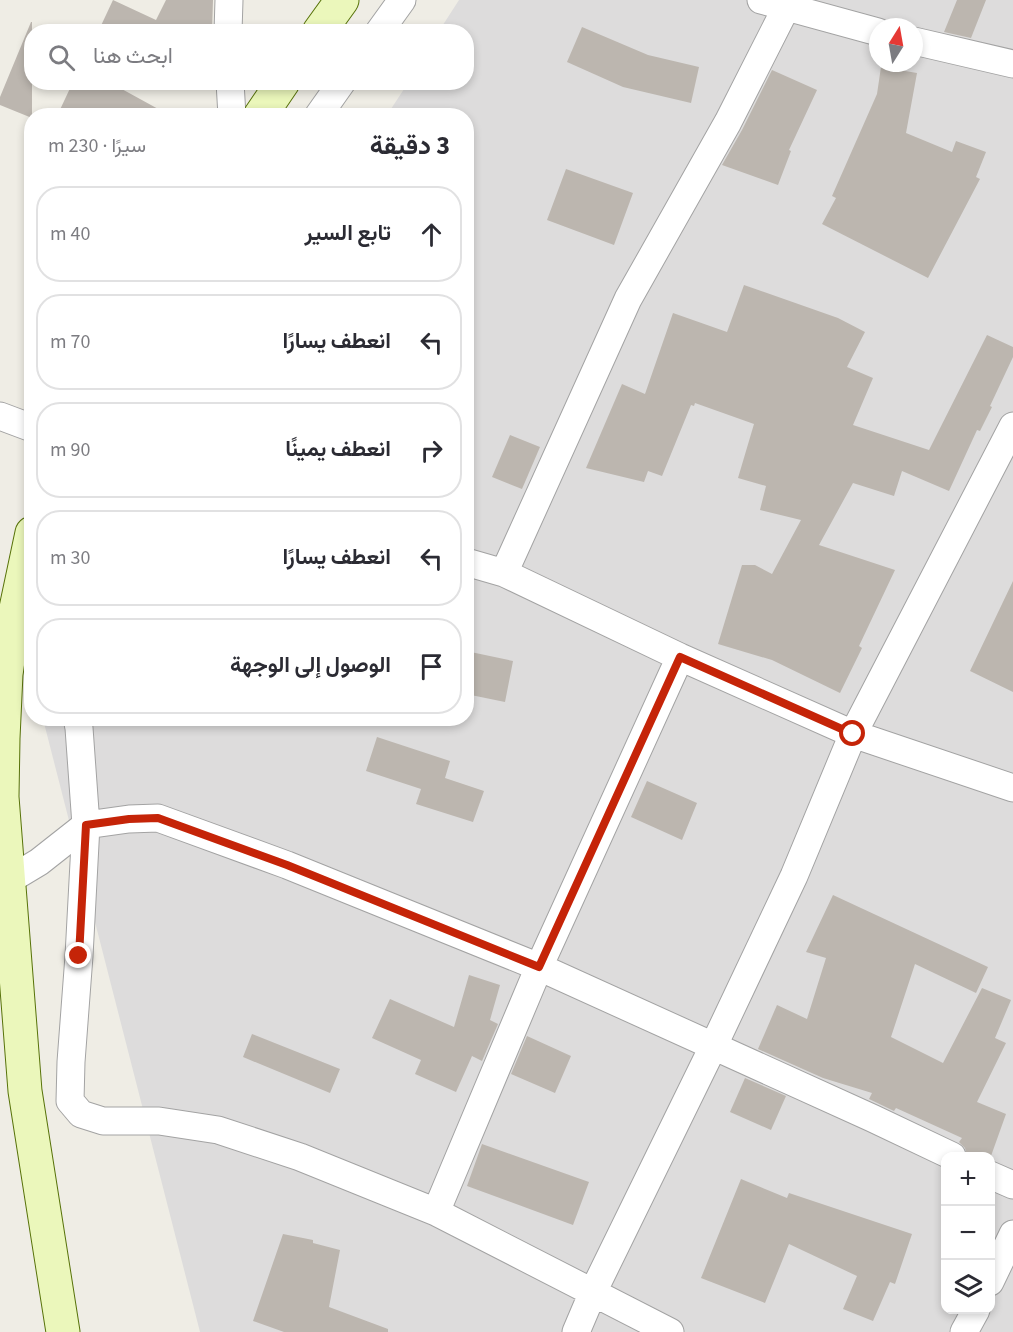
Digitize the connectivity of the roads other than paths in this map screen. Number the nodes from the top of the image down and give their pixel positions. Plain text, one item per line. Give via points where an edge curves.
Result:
1 (229, 0) edge
2 (342, 0) edge
3 (402, 0) edge
4 (779, 2) edge
5 (228, 24) edge
6 (325, 24) edge
7 (385, 24) edge
8 (869, 29) edge
9 (923, 43) edge
10 (1013, 64) edge
11 (230, 90) edge
12 (278, 90) edge
13 (336, 90) edge
14 (232, 108) edge
15 (265, 108) edge
16 (324, 108) edge
17 (0, 416) edge
18 (24, 425) edge
19 (1013, 426) edge
20 (474, 564) edge
21 (24, 571) edge
22 (504, 573) junction
23 (680, 657) junction
24 (79, 726) edge
25 (853, 734) junction
26 (1, 759) edge
27 (1013, 788) edge
28 (86, 825) junction
29 (9, 880) junction
30 (539, 967) junction
31 (713, 1047) junction
32 (944, 1152) edge
33 (995, 1177) edge
34 (1013, 1185) edge
35 (436, 1212) junction
36 (1013, 1234) edge
37 (995, 1272) edge
38 (593, 1292) junction
39 (974, 1314) edge
40 (63, 1332) edge
41 (576, 1332) edge
42 (670, 1332) edge
43 (964, 1332) edge

1 - 5 street
2 - 6 street
3 - 7 street
4 - 8 street
4 - 22 street via 728,122 628,299
9 - 10 street
11 - 14 street
12 - 15 street
13 - 16 street
17 - 18 street
19 - 25 street
20 - 22 street
21 - 26 street via 6,674
22 - 23 street
23 - 25 street
23 - 30 street
24 - 28 street
25 - 27 street
25 - 31 street via 794,876
26 - 29 street
28 - 29 street
28 - 30 street via 158,818 287,865
28 - 35 street via 70,1101 81,1114 103,1121 159,1121 218,1130 300,1157
29 - 40 street via 25,1090
30 - 31 street
30 - 35 street
31 - 32 street
31 - 38 street
33 - 34 street
35 - 38 street
36 - 37 street
38 - 41 street
38 - 42 street
39 - 43 street

